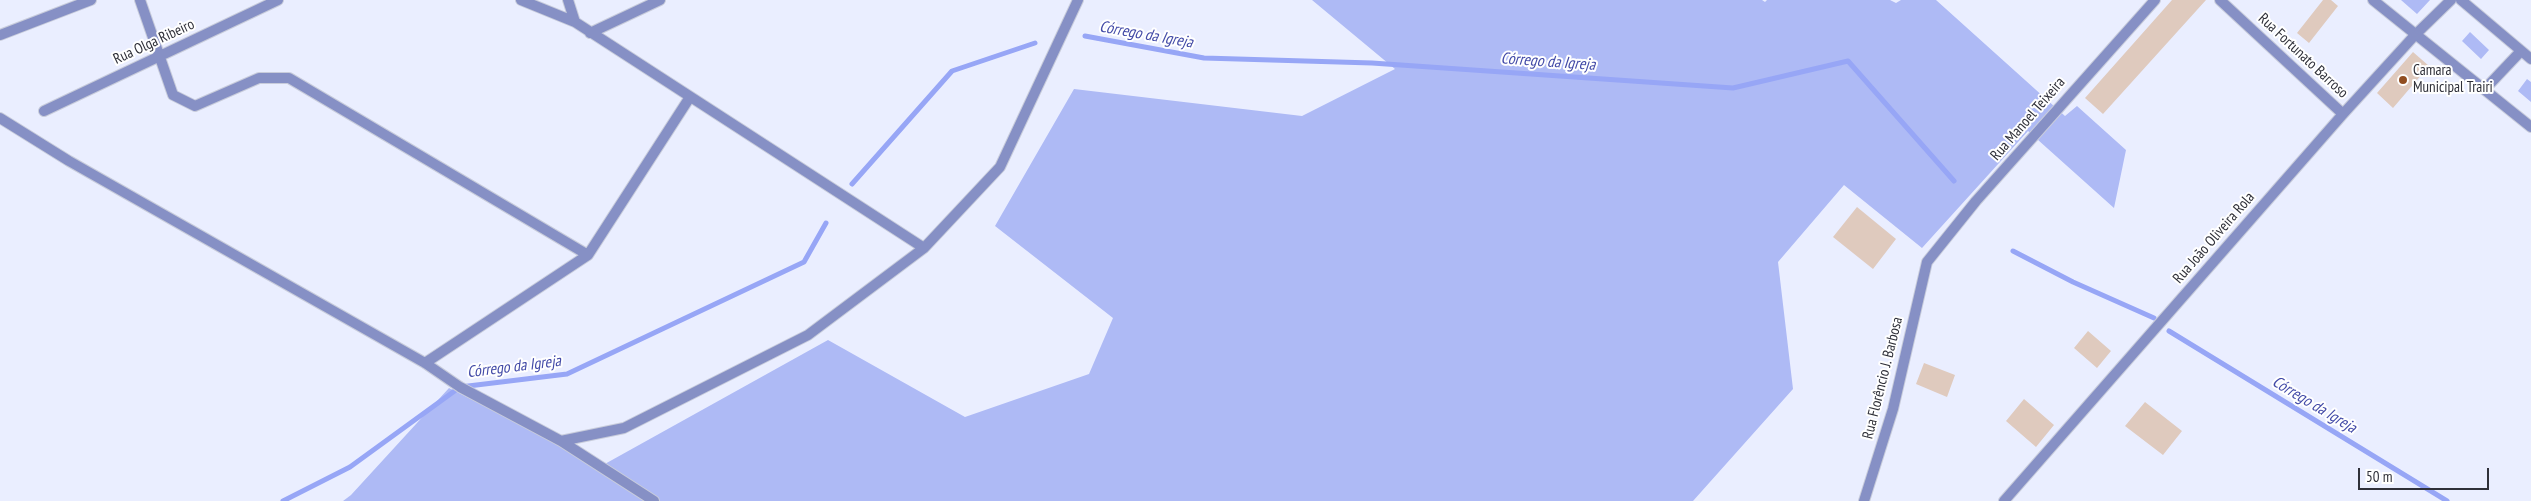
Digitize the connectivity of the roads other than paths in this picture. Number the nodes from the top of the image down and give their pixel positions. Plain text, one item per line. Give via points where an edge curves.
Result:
1 (91, 0) edge
2 (140, 0) edge
3 (278, 0) edge
4 (521, 0) edge
5 (568, 0) edge
6 (660, 0) edge
7 (1078, 0) edge
8 (2155, 0) edge
9 (2220, 0) edge
10 (2373, 0) edge
11 (2451, 0) edge
12 (2461, 0) edge
13 (575, 22) junction
14 (590, 33) junction
15 (0, 35) edge
16 (2415, 35) junction
17 (2521, 51) junction
18 (159, 56) junction
19 (2531, 59) edge
20 (2485, 90) junction
21 (690, 97) junction
22 (44, 111) dead end
23 (2343, 114) junction
24 (0, 118) edge
25 (2531, 127) edge
26 (924, 248) junction
27 (588, 255) junction
28 (1927, 262) joint
29 (426, 363) junction
30 (562, 441) junction
31 (654, 501) edge
32 (1864, 501) edge
33 (2004, 501) edge

1 - 15 street
2 - 18 street
3 - 18 street, Rua Olga Ribeiro
4 - 13 street
5 - 13 street
6 - 14 street
7 - 26 street via 1000,167
8 - 28 street, Rua Manoel Teixeira via 1976,201
9 - 23 street, Rua Fortunato Barroso
10 - 16 street
11 - 16 street, Rua João Oliveira Rola
12 - 17 street
13 - 14 street
14 - 21 street
16 - 20 street
16 - 23 street, Rua João Oliveira Rola
17 - 19 street
17 - 20 street
18 - 22 street, Rua Olga Ribeiro
18 - 27 street via 173,95 195,106 259,78 289,78
20 - 25 street
21 - 26 street
21 - 27 street
23 - 33 street, Rua João Oliveira Rola
24 - 29 street via 69,161
26 - 30 street via 808,336 624,428
27 - 29 street
28 - 32 street, Rua Florêncio J. Barbosa via 1893,409
29 - 30 street via 460,386
30 - 31 street

